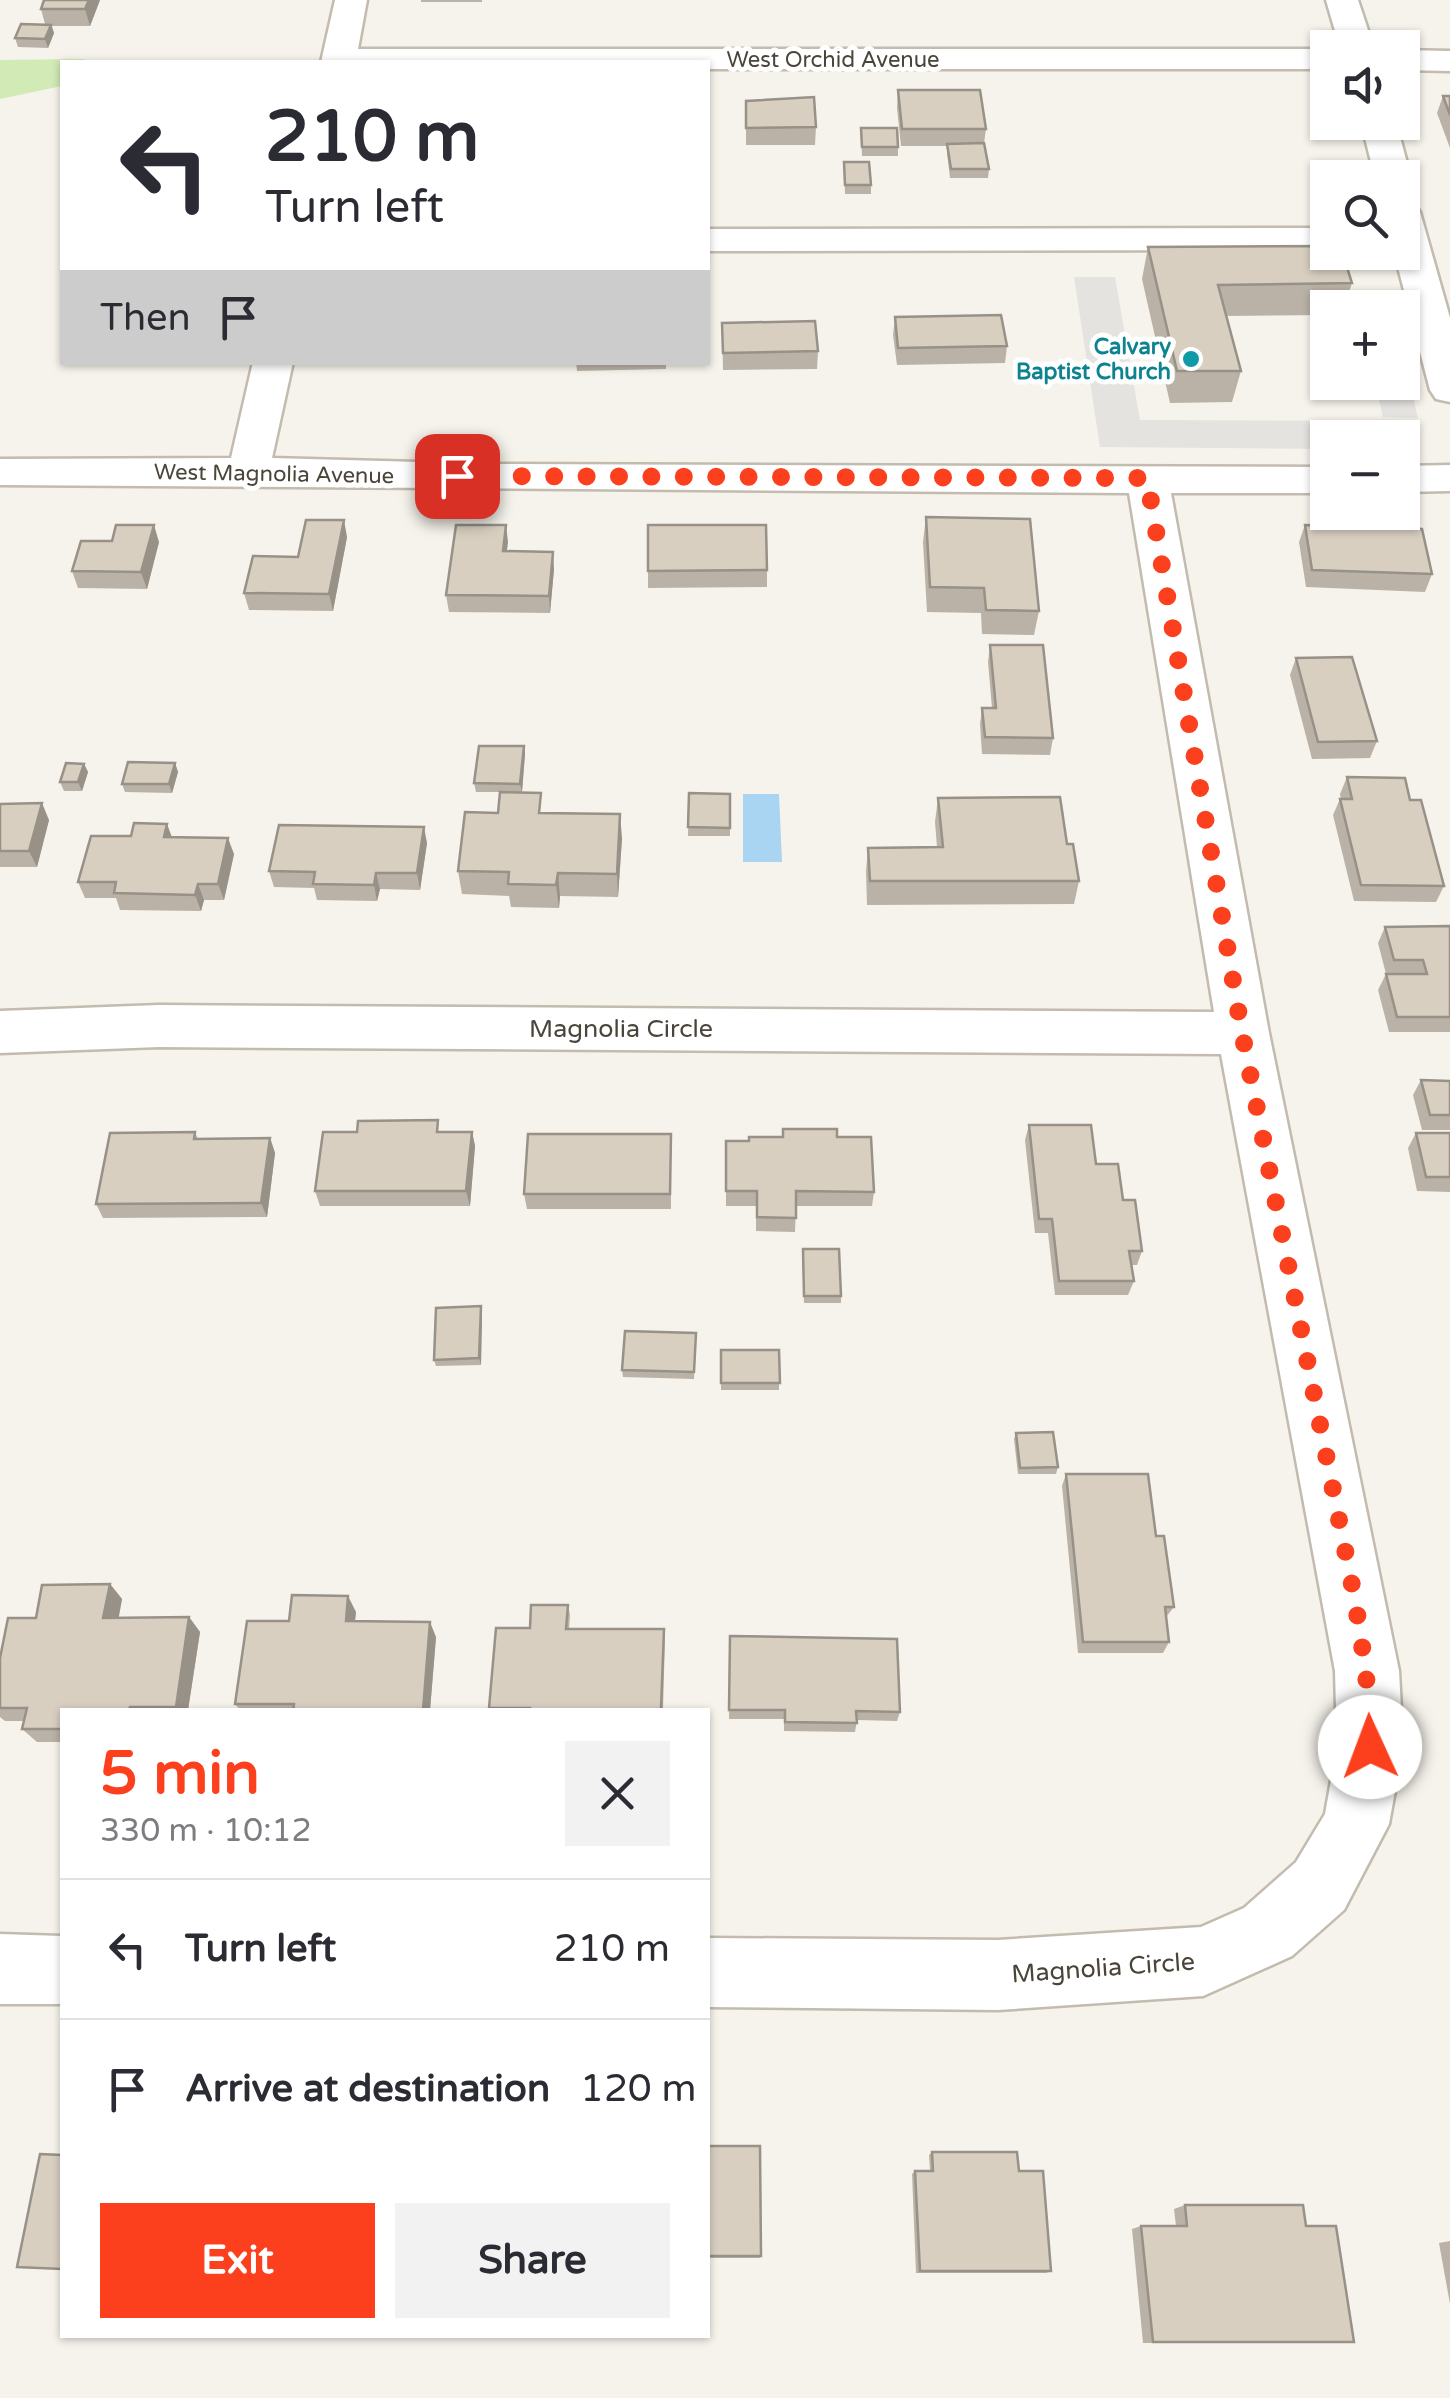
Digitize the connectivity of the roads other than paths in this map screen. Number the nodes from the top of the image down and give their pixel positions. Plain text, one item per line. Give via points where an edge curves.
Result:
1 (351, 0) edge
2 (1342, 0) edge
3 (1351, 30) edge
4 (1310, 59) edge
5 (338, 60) edge
6 (710, 60) edge
7 (1420, 60) edge
8 (1450, 61) edge
9 (1310, 239) edge
10 (710, 240) edge
11 (1420, 255) edge
12 (1436, 282) edge
13 (272, 365) edge
14 (1450, 390) edge
15 (249, 471) junction
16 (0, 472) edge
17 (1147, 478) junction
18 (1450, 478) edge
19 (1420, 479) edge
20 (1310, 480) edge
21 (0, 1032) edge
22 (1242, 1033) junction
23 (0, 1969) edge
24 (60, 1970) edge
25 (710, 1973) edge

1 - 5 street
2 - 3 street
4 - 6 street, West Orchid Avenue
7 - 8 street
9 - 10 street
11 - 12 street
12 - 14 street
13 - 15 street
15 - 16 street, West Magnolia Avenue
15 - 17 street, West Magnolia Avenue
17 - 20 street, West Magnolia Avenue
17 - 22 street, Magnolia Circle
18 - 19 street
21 - 22 street, Magnolia Circle via 199,1026
22 - 25 street, Magnolia Circle via 1366,1672 1370,1747 1356,1824 1320,1886 1268,1932 1203,1961 998,1975
23 - 24 street

